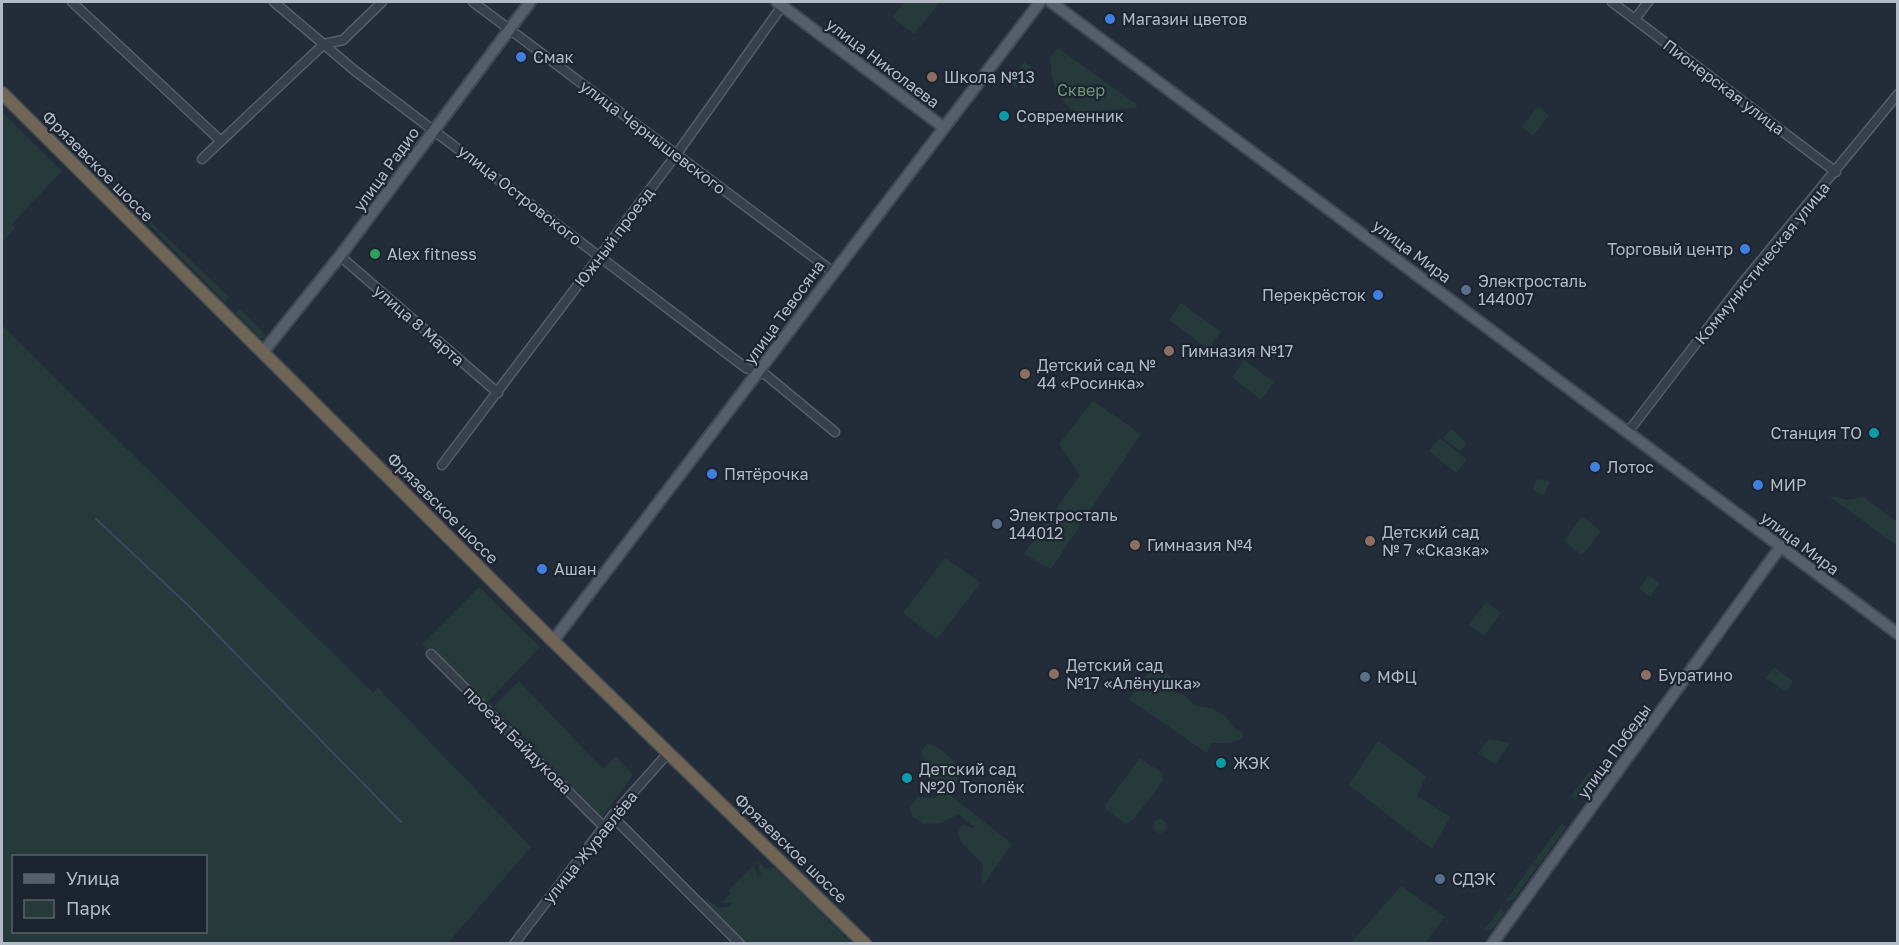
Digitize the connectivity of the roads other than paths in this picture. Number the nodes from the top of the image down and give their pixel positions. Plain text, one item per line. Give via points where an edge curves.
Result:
1 (72, 2) edge
2 (274, 2) edge
3 (382, 2) edge
4 (473, 2) edge
5 (530, 2) edge
6 (1040, 2) edge
7 (1051, 2) edge
8 (1612, 2) edge
9 (1648, 2) edge
10 (779, 4) edge
11 (1635, 19) junction
12 (509, 29) junction
13 (324, 44) junction
14 (2, 93) edge
15 (1898, 94) edge
16 (943, 127) junction
17 (434, 128) junction
18 (221, 141) junction
19 (676, 155) junction
20 (202, 159) dead end
21 (1836, 172) junction
22 (340, 256) junction
23 (599, 257) junction
24 (832, 271) junction
25 (263, 352) junction
26 (759, 372) junction
27 (498, 393) junction
28 (835, 432) dead end
29 (1629, 432) junction
30 (442, 465) dead end
31 (1781, 546) junction
32 (1898, 634) edge
33 (553, 641) junction
34 (431, 654) dead end
35 (669, 752) junction
36 (612, 816) junction
37 (604, 827) junction
38 (514, 944) edge
39 (740, 944) edge
40 (865, 944) edge
41 (1492, 944) edge

1 - 18 street
2 - 13 street, улица Островского
3 - 13 street via 343,40
4 - 12 street, улица Чернышевского
5 - 12 main road, улица Радио
6 - 16 main road, улица Тевосяна
7 - 29 main road, улица Мира
8 - 11 street, Пионерская улица
9 - 11 street
10 - 16 main road, улица Николаева
10 - 19 street, Южный проезд
11 - 21 street, Пионерская улица
12 - 17 main road, улица Радио
12 - 19 street, улица Чернышевского
13 - 17 street, улица Островского
13 - 18 street
14 - 25 highway, Фрязевское шоссе
15 - 21 street, Коммунистическая улица
16 - 24 main road, улица Тевосяна
17 - 22 main road, улица Радио
17 - 23 street, улица Островского
18 - 20 street
19 - 23 street, Южный проезд
19 - 24 street, улица Чернышевского
21 - 29 street, Коммунистическая улица via 1740,286
22 - 25 main road, улица Радио
22 - 27 street, улица 8 Марта
23 - 26 street, улица Островского via 746,368
23 - 27 street, Южный проезд
24 - 26 main road, улица Тевосяна
25 - 33 highway, Фрязевское шоссе
26 - 28 street
26 - 33 main road, улица Тевосяна
27 - 30 street, Южный проезд
29 - 31 main road, улица Мира
31 - 32 main road, улица Мира
31 - 41 main road, улица Победы
33 - 35 highway, Фрязевское шоссе
34 - 37 street, проезд Байдукова
35 - 36 street, улица Журавлёва
35 - 40 highway, Фрязевское шоссе
36 - 37 street, улица Журавлёва
36 - 39 street
37 - 38 street, улица Журавлёва

